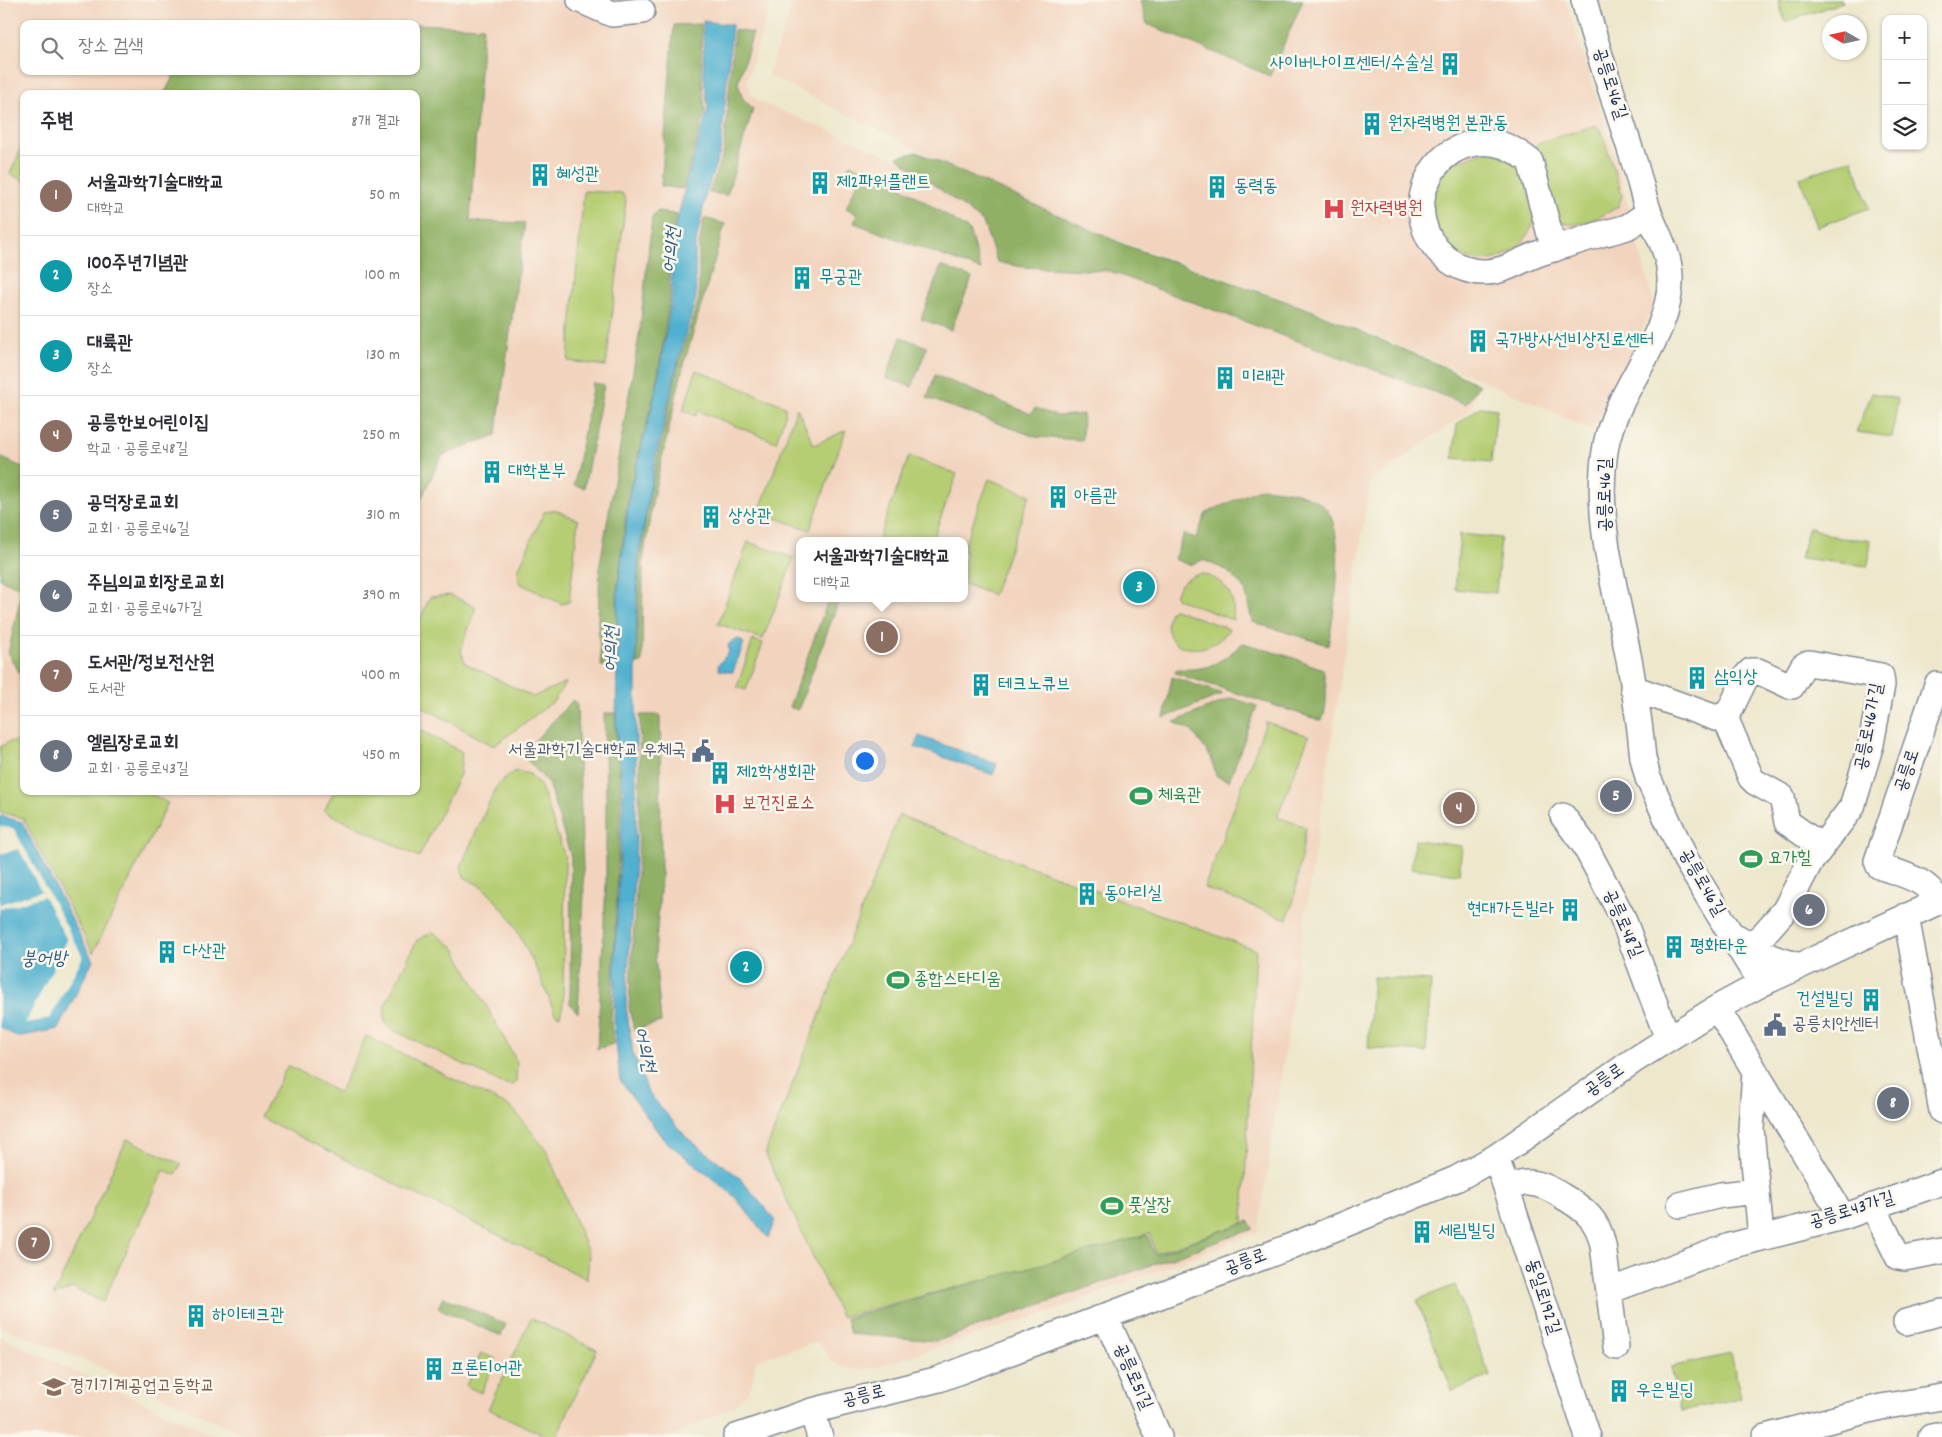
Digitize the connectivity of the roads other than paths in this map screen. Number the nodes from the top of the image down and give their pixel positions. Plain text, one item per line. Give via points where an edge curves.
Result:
1 (580, 0) edge
2 (1584, 0) edge
3 (642, 11) dead end
4 (1649, 212) junction
5 (1554, 249) junction
6 (1937, 685) dead end
7 (1633, 688) junction
8 (1724, 715) junction
9 (1858, 787) junction
10 (1897, 801) junction
11 (1563, 816) dead end
12 (1822, 847) junction
13 (1940, 901) edge
14 (1906, 916) junction
15 (1736, 935) junction
16 (1799, 966) junction
17 (1761, 984) junction
18 (1718, 1008) junction
19 (1668, 1039) junction
20 (1938, 1064) edge
21 (1755, 1072) junction
22 (1942, 1111) edge
23 (1496, 1158) junction
24 (1942, 1182) edge
25 (1507, 1188) junction
26 (1757, 1191) junction
27 (1680, 1206) dead end
28 (1873, 1206) junction
29 (1843, 1217) junction
30 (1761, 1237) junction
31 (1942, 1251) edge
32 (1609, 1291) junction
33 (1942, 1312) edge
34 (1105, 1316) junction
35 (1906, 1322) dead end
36 (1616, 1347) dead end
37 (1942, 1396) edge
38 (812, 1411) junction
39 (1942, 1435) edge
40 (736, 1437) edge
41 (820, 1437) edge
42 (1159, 1437) edge
43 (1588, 1437) edge
44 (1766, 1437) edge
45 (1931, 1437) edge

1 - 3 street via 612,14
2 - 4 street, 공릉로46길
4 - 5 street via 1627,227
4 - 7 street, 공릉로46길 via 1665,248 1670,276 1668,305 1652,343 1616,409 1606,444 1602,477 1608,563
5 - 5 street via 1530,161 1513,149 1494,143 1473,144 1453,151 1437,164 1426,182 1421,202 1422,220 1427,237 1451,262 1467,270 1484,273 1502,270
6 - 10 street, 공릉로
7 - 8 street via 1713,718
7 - 15 street, 공릉로46길 via 1648,778 1686,860
8 - 9 street, 공릉로46가길 via 1752,671 1790,686 1808,663 1881,676 1871,744
8 - 12 street via 1751,778 1782,797 1787,822
9 - 10 street, 공릉로
9 - 12 street, 공릉로46가길 via 1852,807
10 - 13 street, 공릉로 via 1878,863 1924,883
11 - 19 street, 공릉로48길 via 1584,844 1622,916
12 - 15 street, 공릉로46가길 via 1803,873 1785,910 1760,937
13 - 14 street, 공릉로
14 - 16 street, 공릉로
14 - 20 street
15 - 16 street via 1773,958
15 - 17 street, 공릉로46길
16 - 17 street, 공릉로
17 - 18 street, 공릉로
18 - 19 street, 공릉로
18 - 21 street
19 - 23 street, 공릉로
20 - 22 street
21 - 26 street via 1750,1129
21 - 29 street
23 - 25 street, 동일로192길
23 - 34 street, 공릉로 via 1456,1179 1284,1249
24 - 28 street, 공릉로43가길
25 - 32 street via 1527,1182 1543,1185 1593,1219 1601,1236
25 - 43 street, 동일로192길
26 - 27 street
26 - 30 street
28 - 29 street, 공릉로43가길
28 - 31 street via 1898,1257
29 - 30 street, 공릉로43가길
30 - 32 street, 공릉로43가길
32 - 36 street
33 - 35 street
34 - 38 street, 공릉로 via 939,1378
34 - 42 street, 공릉로51길
37 - 44 street
38 - 40 street, 공릉로
38 - 41 street
39 - 45 street

